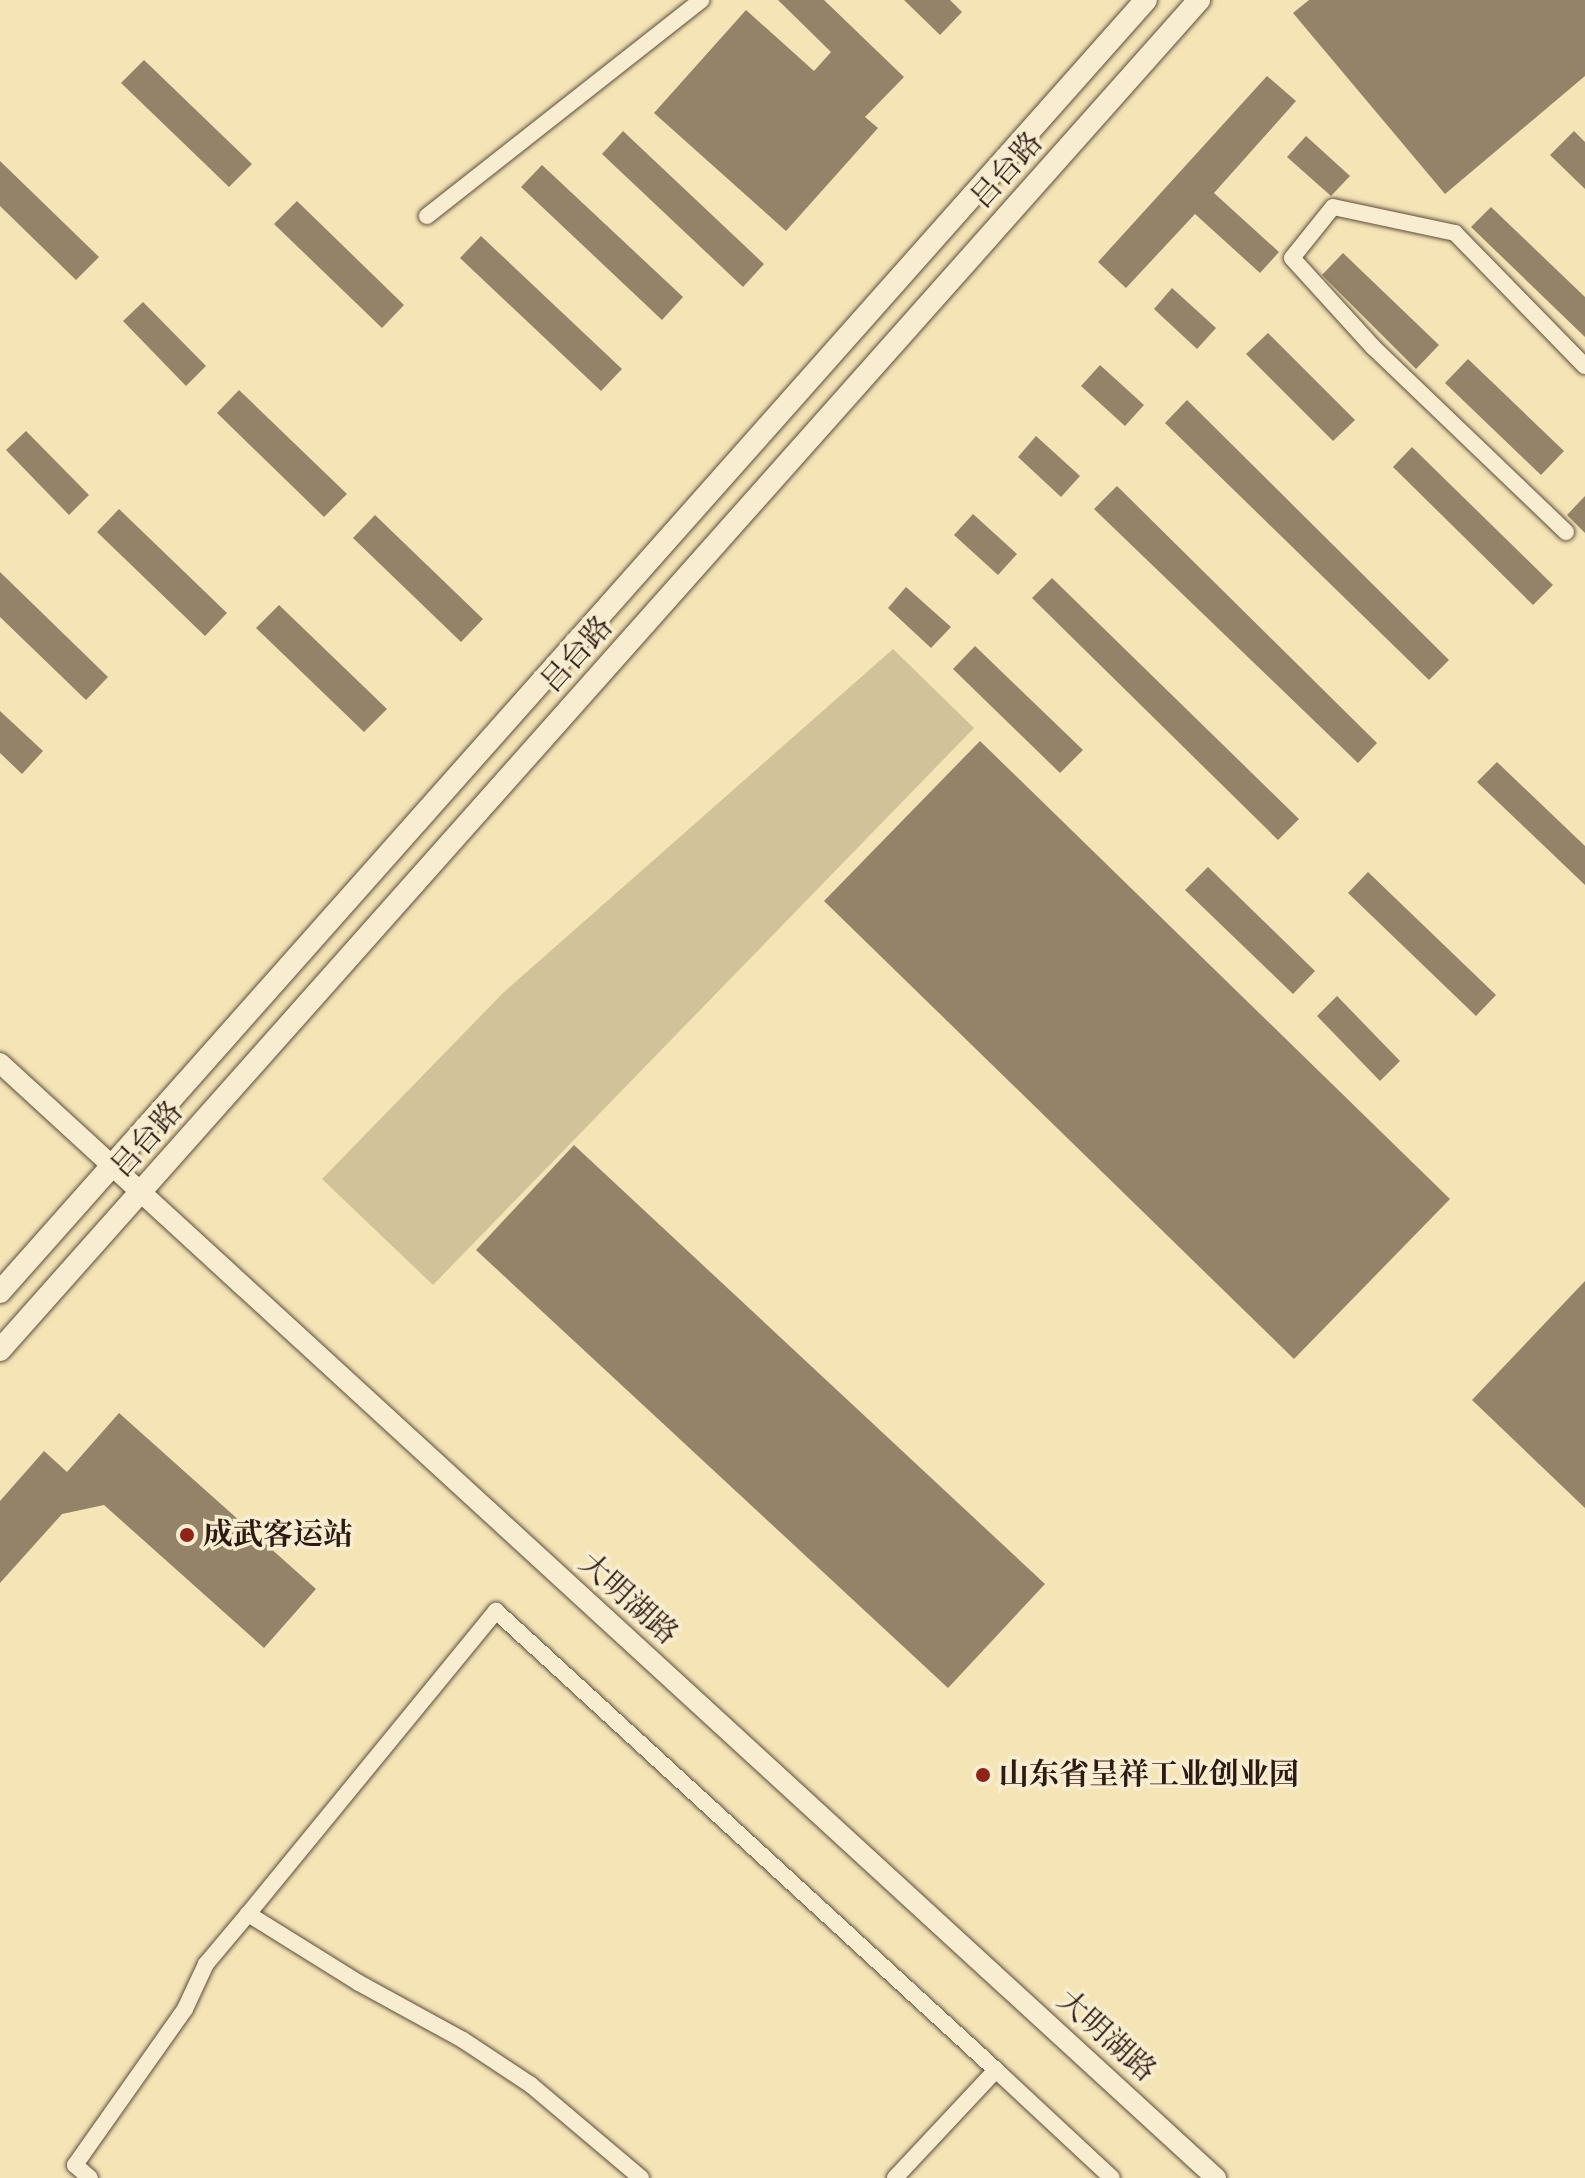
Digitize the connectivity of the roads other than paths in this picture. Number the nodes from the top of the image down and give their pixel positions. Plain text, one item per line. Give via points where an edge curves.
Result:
1 (701, 0) edge
2 (1146, 0) edge
3 (1199, 0) edge
4 (427, 216) dead end
5 (1585, 366) edge
6 (1566, 532) dead end
7 (0, 1063) edge
8 (112, 1166) junction
9 (139, 1194) junction
10 (0, 1292) edge
11 (0, 1350) edge
12 (248, 1914) junction
13 (996, 2070) junction
14 (90, 2178) edge
15 (641, 2178) edge
16 (895, 2178) edge
17 (1112, 2178) edge
18 (1216, 2178) edge

1 - 4 street
2 - 8 main road, 吕台路
3 - 9 main road, 吕台路
5 - 6 street via 1455,233 1333,207 1292,258 1373,347
7 - 8 street, 大明湖路
8 - 9 street, 大明湖路
8 - 10 main road, 吕台路
9 - 11 main road, 吕台路
9 - 18 street, 大明湖路
12 - 13 street via 496,1611
12 - 14 street via 206,1964 185,2009 75,2165
12 - 15 street via 531,2085
13 - 16 street
13 - 17 street

